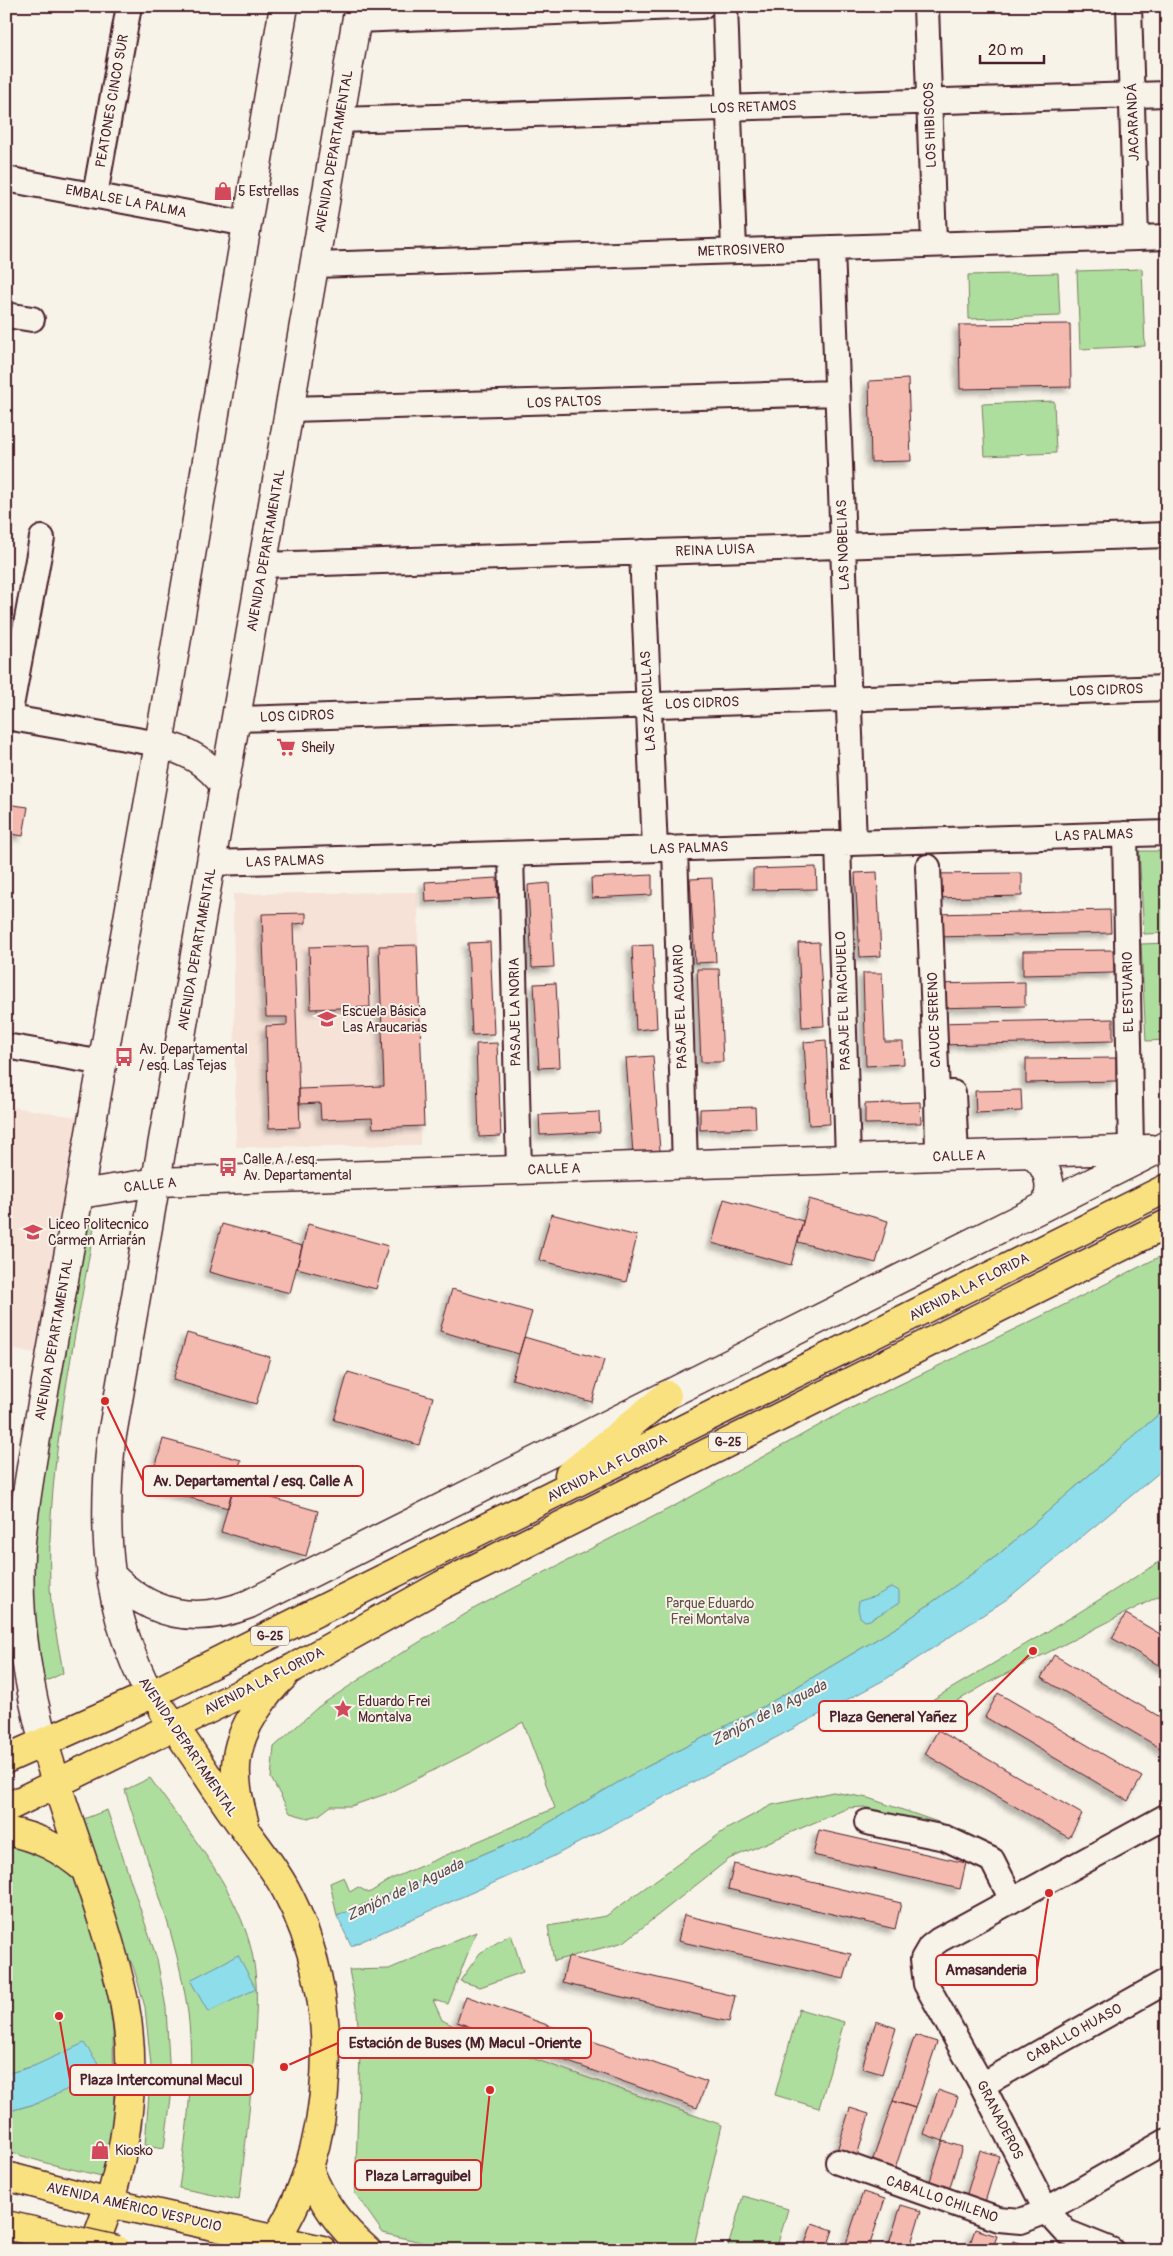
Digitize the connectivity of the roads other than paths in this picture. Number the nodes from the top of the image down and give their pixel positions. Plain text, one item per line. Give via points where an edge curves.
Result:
1 (129, 6) edge
2 (284, 6) edge
3 (702, 6) edge
4 (725, 6) edge
5 (926, 6) edge
6 (1129, 6) edge
7 (358, 13) edge
8 (1167, 94) edge
9 (1132, 95) junction
10 (929, 101) junction
11 (728, 108) junction
12 (339, 120) junction
13 (6, 179) edge
14 (94, 195) junction
15 (247, 224) junction
16 (1167, 237) edge
17 (1136, 238) junction
18 (934, 244) junction
19 (832, 248) junction
20 (734, 250) junction
21 (315, 265) junction
22 (6, 315) edge
23 (32, 320) dead end
24 (838, 393) junction
25 (290, 409) junction
26 (1167, 536) edge
27 (42, 538) dead end
28 (843, 546) junction
29 (642, 552) junction
30 (263, 565) junction
31 (1167, 688) edge
32 (848, 699) junction
33 (648, 705) junction
34 (8, 717) edge
35 (237, 719) junction
36 (159, 744) junction
37 (225, 786) junction
38 (1167, 833) edge
39 (1125, 834) junction
40 (846, 843) junction
41 (665, 849) junction
42 (511, 854) junction
43 (212, 863) junction
44 (928, 867) dead end
45 (6, 1046) edge
46 (103, 1063) junction
47 (1163, 1147) edge
48 (1131, 1150) junction
49 (1030, 1153) junction
50 (947, 1156) junction
51 (848, 1159) junction
52 (685, 1165) junction
53 (519, 1170) junction
54 (157, 1182) junction
55 (1167, 1188) edge
56 (80, 1194) junction
57 (1046, 1205) junction
58 (1167, 1224) edge
59 (667, 1395) junction
60 (527, 1508) junction
61 (110, 1574) junction
62 (293, 1668) junction
63 (150, 1695) junction
64 (174, 1727) junction
65 (44, 1743) junction
66 (6, 1759) edge
67 (56, 1783) junction
68 (6, 1808) edge
69 (1167, 1816) edge
70 (867, 1822) dead end
71 (6, 1831) edge
72 (251, 1839) junction
73 (86, 1870) junction
74 (1012, 1900) junction
75 (1167, 1981) edge
76 (982, 2086) junction
77 (1167, 2141) edge
78 (838, 2162) dead end
79 (309, 2169) junction
80 (6, 2176) edge
81 (109, 2203) junction
82 (1046, 2210) junction
83 (6, 2225) edge
84 (272, 2245) edge
85 (92, 2250) edge
86 (118, 2250) edge
87 (322, 2250) edge
88 (367, 2250) edge
89 (1111, 2250) edge

1 - 14 street, PEATONES CINCO SUR
2 - 15 main road, AVENIDA DEPARTAMENTAL
3 - 7 street
4 - 11 street
5 - 10 street, LOS HIBISCOS
6 - 9 street, JACARANDÁ
7 - 12 main road, AVENIDA DEPARTAMENTAL
8 - 9 street, LOS RETAMOS
9 - 10 street, LOS RETAMOS
9 - 17 street, JACARANDÁ
10 - 11 street, LOS RETAMOS
10 - 18 street, LOS HIBISCOS
11 - 12 street, LOS RETAMOS
11 - 20 street
12 - 21 main road, AVENIDA DEPARTAMENTAL
13 - 14 street, EMBALSE LA PALMA
14 - 15 street, EMBALSE LA PALMA
15 - 36 main road, AVENIDA DEPARTAMENTAL
16 - 17 street, METROSIVERO
17 - 18 street, METROSIVERO
18 - 19 street, METROSIVERO
19 - 20 street, METROSIVERO
19 - 24 street, LAS NOBELIAS
20 - 21 street, METROSIVERO
21 - 25 main road, AVENIDA DEPARTAMENTAL
22 - 23 street
24 - 25 street, LOS PALTOS
24 - 28 street, LAS NOBELIAS
25 - 30 main road, AVENIDA DEPARTAMENTAL
26 - 28 street, REINA LUISA
27 - 34 street
28 - 29 street, REINA LUISA
28 - 32 street, LAS NOBELIAS
29 - 30 street, REINA LUISA
29 - 33 street, LAS ZARCILLAS
30 - 35 main road, AVENIDA DEPARTAMENTAL
31 - 32 street, LOS CIDROS
32 - 33 street, LOS CIDROS
32 - 40 street, LAS NOBELIAS
33 - 35 street, LOS CIDROS
33 - 41 street, LAS ZARCILLAS
34 - 36 street
35 - 37 main road, AVENIDA DEPARTAMENTAL
36 - 37 main road via 194,756
36 - 46 main road, AVENIDA DEPARTAMENTAL
37 - 43 main road, AVENIDA DEPARTAMENTAL
38 - 39 street, LAS PALMAS
39 - 40 street, LAS PALMAS
39 - 48 street, EL ESTUARIO
40 - 41 street, LAS PALMAS
40 - 51 street, PASAJE EL RIACHUELO
41 - 42 street, LAS PALMAS
41 - 52 street, PASAJE EL ACUARIO
42 - 43 street, LAS PALMAS
42 - 53 street, PASAJE LA NORIA
43 - 54 main road, AVENIDA DEPARTAMENTAL
44 - 50 street, CAUCE SERENO via 937,1094 954,1093
45 - 46 street
46 - 56 main road, AVENIDA DEPARTAMENTAL
47 - 48 main road, CALLE A
47 - 57 main road
48 - 49 main road, CALLE A
49 - 50 main road, CALLE A
49 - 57 main road via 1043,1165 1049,1178 1050,1193
50 - 51 main road, CALLE A
51 - 52 main road, CALLE A
52 - 53 main road, CALLE A
53 - 54 main road, CALLE A
54 - 56 main road, CALLE A
54 - 61 main road, AVENIDA DEPARTAMENTAL via 111,1441 106,1508
55 - 60 main road, AVENIDA LA FLORIDA / G-25
56 - 65 main road, AVENIDA DEPARTAMENTAL via 38,1426 20,1554 21,1626 26,1665
57 - 59 main road
58 - 62 main road, AVENIDA LA FLORIDA / G-25 via 450,1581
59 - 60 main road
59 - 61 main road via 233,1610 196,1616 168,1611 136,1597
60 - 63 main road, AVENIDA LA FLORIDA / G-25
61 - 63 main road, AVENIDA DEPARTAMENTAL via 126,1641
62 - 64 main road, AVENIDA LA FLORIDA / G-25
62 - 72 main road via 263,1700 247,1725 236,1753 237,1790
63 - 64 main road, AVENIDA DEPARTAMENTAL
63 - 65 main road, AVENIDA LA FLORIDA / G-25
64 - 67 main road, AVENIDA LA FLORIDA / G-25
64 - 72 main road, AVENIDA DEPARTAMENTAL
65 - 66 main road, G-25
65 - 67 main road, AVENIDA DEPARTAMENTAL
67 - 68 main road, G-25
67 - 73 main road, AVENIDA DEPARTAMENTAL
69 - 74 street
70 - 74 street via 946,1838 992,1860
71 - 73 main road via 41,1840
72 - 79 main road, AVENIDA DEPARTAMENTAL via 293,1906 307,1940 322,2007 324,2099
73 - 81 main road, AVENIDA DEPARTAMENTAL via 122,1994 130,2051 128,2106
74 - 76 street, GRANADEROS via 939,1940 923,1959 926,1984
75 - 76 street, CABALLO HUASO
76 - 82 street, GRANADEROS
77 - 82 street, CABALLO CHILENO
78 - 82 street, CABALLO CHILENO via 1009,2221 1031,2219
79 - 84 main road, AVENIDA DEPARTAMENTAL via 290,2216
79 - 88 main road via 331,2211
80 - 81 main road, AVENIDA AMÉRICO VESPUCIO
81 - 84 main road, AVENIDA AMÉRICO VESPUCIO
81 - 85 main road, AVENIDA DEPARTAMENTAL
82 - 89 street, GRANADEROS via 1066,2232
83 - 86 main road, bridge
84 - 87 main road, AVENIDA AMÉRICO VESPUCIO

